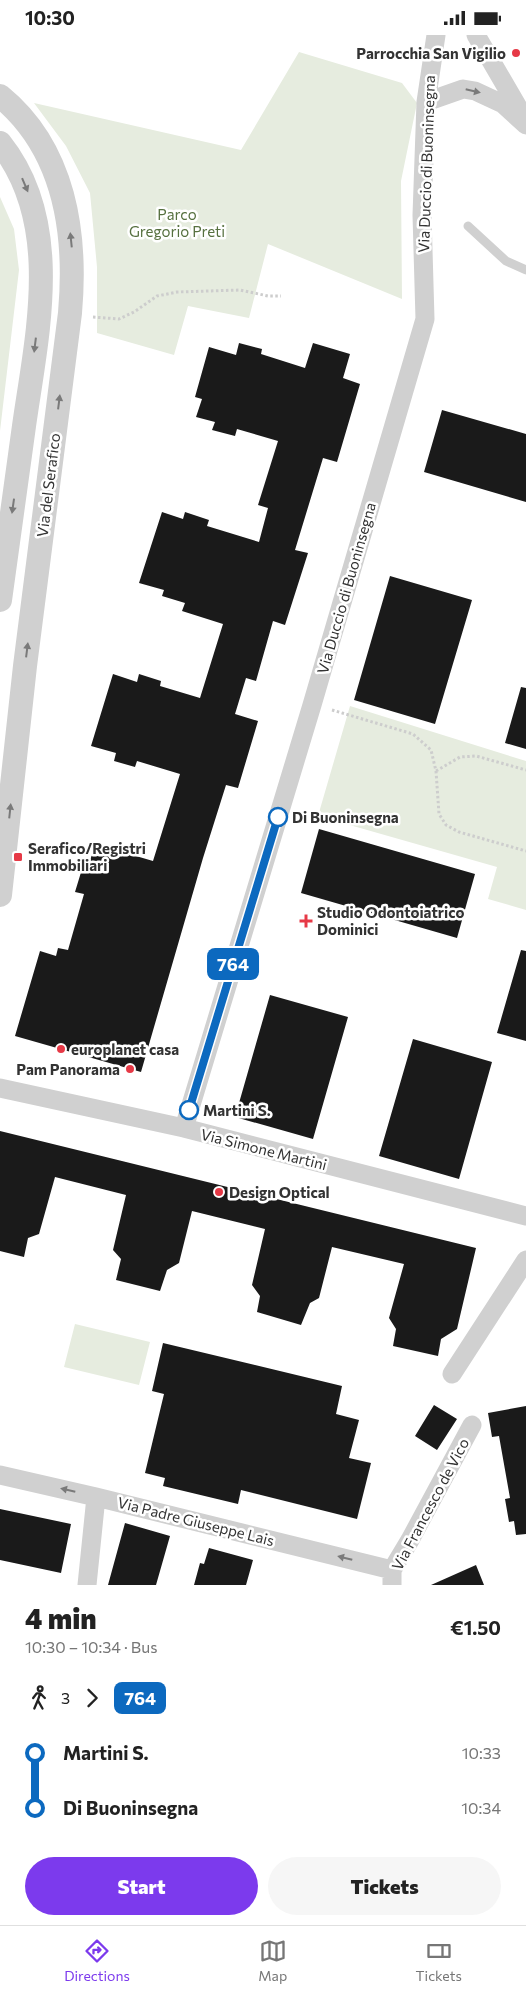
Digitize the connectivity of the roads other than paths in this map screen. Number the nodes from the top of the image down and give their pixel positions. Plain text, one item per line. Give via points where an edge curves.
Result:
1 (436, 35) edge
2 (476, 35) edge
3 (0, 96) edge
4 (426, 102) junction
5 (526, 123) edge
6 (0, 143) edge
7 (468, 226) dead end
8 (526, 270) edge
9 (3, 557) edge
10 (0, 600) edge
11 (0, 895) edge
12 (0, 1088) edge
13 (184, 1128) junction
14 (526, 1216) edge
15 (526, 1260) edge
16 (452, 1374) dead end
17 (472, 1425) dead end
18 (0, 1475) edge
19 (96, 1497) junction
20 (392, 1577) edge
21 (87, 1585) edge

1 - 4 street, Via Duccio di Buoninsegna
2 - 5 street
11 -> 3 street, Via del Serafico via 24,666 70,313 73,265 67,213 55,172 31,127
4 -> 5 street via 463,89 475,91 503,105
4 - 13 street, Via Duccio di Buoninsegna via 422,215 425,319
6 -> 9 street, Via del Serafico via 30,198 37,224 41,270 35,349
7 - 8 lane via 506,261
9 - 10 street, Via del Serafico
12 - 13 street, Via Simone Martini
13 - 14 street, Via Simone Martini
15 - 16 street
17 - 20 street, Via Francesco de Vico
19 -> 18 street, Via Padre Giuseppe Lais
20 -> 19 street, Via Padre Giuseppe Lais
19 - 21 street

